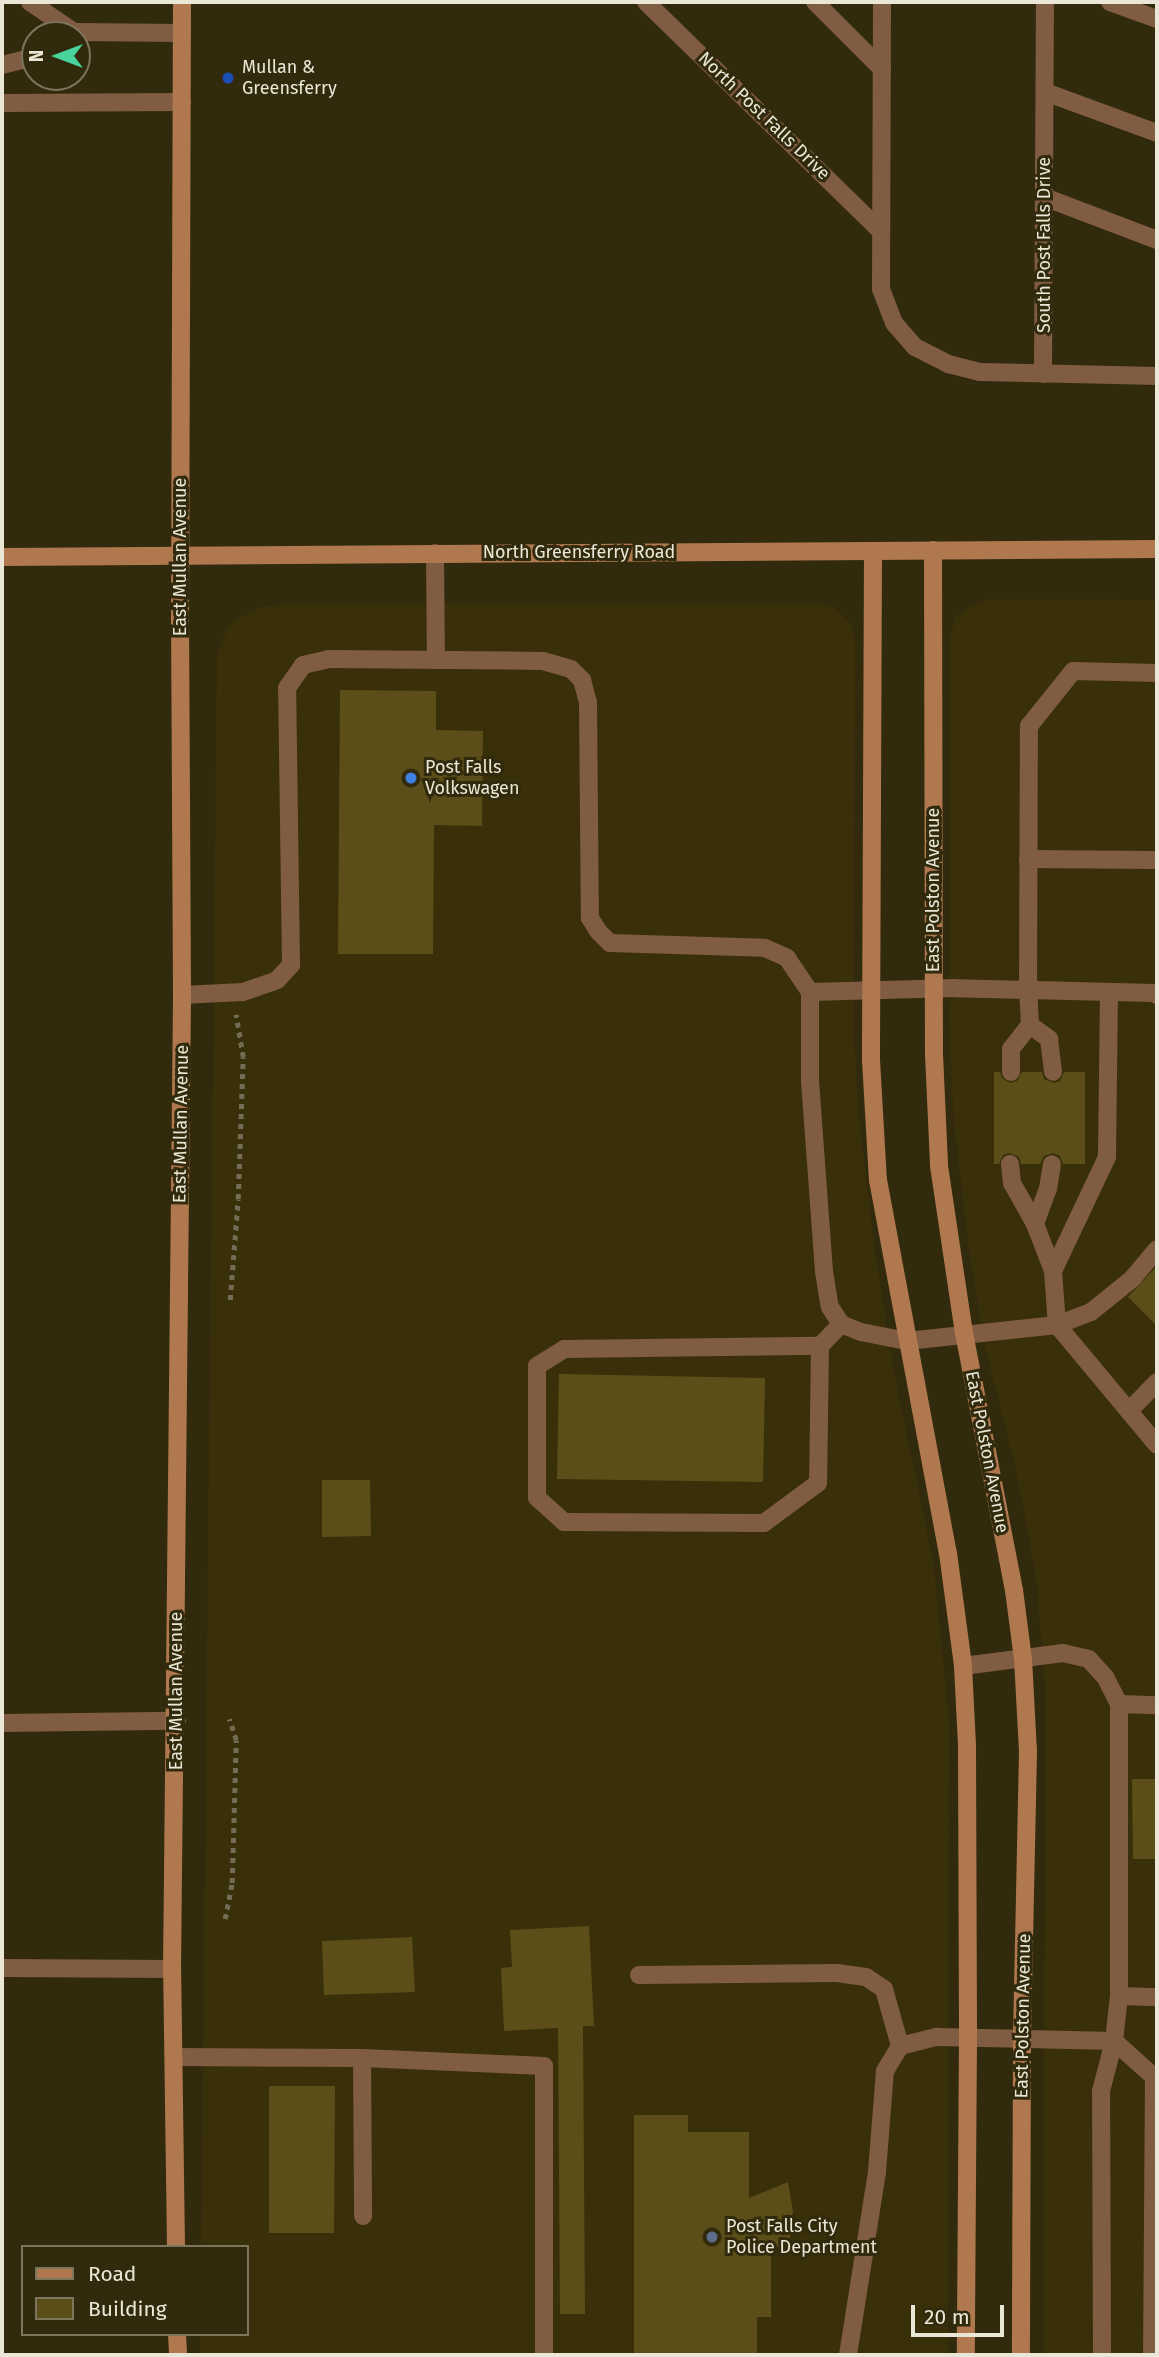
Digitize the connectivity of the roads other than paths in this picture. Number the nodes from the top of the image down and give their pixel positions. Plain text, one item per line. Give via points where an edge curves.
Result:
1 (30, 2) edge
2 (183, 2) edge
3 (646, 2) edge
4 (815, 2) edge
5 (882, 2) edge
6 (1045, 2) edge
7 (1110, 2) edge
8 (1157, 19) edge
9 (55, 21) edge
10 (182, 33) junction
11 (91, 34) edge
12 (21, 60) edge
13 (2, 65) edge
14 (882, 69) junction
15 (1045, 92) junction
16 (182, 102) junction
17 (2, 103) edge
18 (1157, 133) edge
19 (1044, 197) junction
20 (881, 231) junction
21 (1157, 240) edge
22 (1043, 374) junction
23 (1157, 376) edge
24 (1157, 549) edge
25 (933, 550) junction
26 (873, 551) junction
27 (435, 553) junction
28 (180, 555) junction
29 (2, 558) edge
30 (436, 660) junction
31 (1157, 673) edge
32 (1028, 859) junction
33 (1157, 860) edge
34 (934, 988) junction
35 (872, 989) junction
36 (1028, 989) junction
37 (810, 992) junction
38 (1109, 992) junction
39 (1156, 993) edge
40 (182, 995) junction
41 (1030, 1025) junction
42 (1011, 1072) dead end
43 (1053, 1072) dead end
44 (1010, 1164) dead end
45 (1052, 1164) dead end
46 (1034, 1224) junction
47 (1157, 1249) edge
48 (1052, 1271) junction
49 (841, 1324) junction
50 (1057, 1325) junction
51 (964, 1333) junction
52 (907, 1341) junction
53 (820, 1346) junction
54 (1157, 1382) edge
55 (1129, 1411) junction
56 (1157, 1445) edge
57 (1023, 1660) junction
58 (963, 1666) junction
59 (1119, 1704) junction
60 (1157, 1705) edge
61 (177, 1721) junction
62 (2, 1723) edge
63 (2, 1968) edge
64 (172, 1969) junction
65 (639, 1975) dead end
66 (1119, 1996) junction
67 (1157, 1997) edge
68 (968, 2038) junction
69 (1022, 2039) junction
70 (1114, 2041) junction
71 (900, 2046) junction
72 (174, 2057) junction
73 (362, 2058) junction
74 (363, 2216) dead end
75 (176, 2245) edge
76 (177, 2336) edge
77 (177, 2355) edge
78 (544, 2355) edge
79 (848, 2355) edge
80 (966, 2355) edge
81 (1021, 2355) edge
82 (1102, 2355) edge
83 (1152, 2355) edge

1 - 9 street
2 - 10 street, East Mullan Avenue
3 - 20 street, North Post Falls Drive
4 - 14 street
5 - 14 street
6 - 15 street, South Post Falls Drive
7 - 8 street
10 - 11 street
10 - 16 street, East Mullan Avenue
12 - 13 street
14 - 20 street
15 - 18 street
15 - 19 street, South Post Falls Drive
16 - 17 street
16 - 28 street, East Mullan Avenue
19 - 21 street
19 - 22 street, South Post Falls Drive
20 - 22 street via 881,289 894,323 915,347 948,364 981,372
22 - 23 street
24 - 25 street, North Greensferry Road
25 - 26 street, North Greensferry Road
25 - 34 street, East Polston Avenue
26 - 27 street, North Greensferry Road
26 - 35 street
27 - 28 street, North Greensferry Road
27 - 30 street
28 - 29 street, North Greensferry Road
28 - 40 street, East Mullan Avenue
30 - 37 street via 543,661 571,669 582,680 590,738 590,918 610,943 765,948 787,958
30 - 40 street via 328,659 303,665 287,688 291,965 277,980 243,992
31 - 32 street via 1073,671 1029,726
32 - 33 street
32 - 36 street
34 - 35 street
34 - 36 street
34 - 51 street, East Polston Avenue via 939,1166
35 - 37 street
35 - 52 street via 878,1180
36 - 38 street
36 - 41 street
37 - 49 street via 810,1081 824,1271 830,1307
38 - 39 street
38 - 48 street via 1107,1157
40 - 61 street, East Mullan Avenue
41 - 42 street via 1011,1049
41 - 43 street via 1049,1039
44 - 46 street via 1012,1183
45 - 46 street
46 - 48 street
47 - 50 street via 1132,1279 1091,1312
48 - 50 street
49 - 52 street
49 - 53 street
50 - 51 street
50 - 55 street
51 - 52 street
51 - 57 street, East Polston Avenue via 1014,1590
52 - 58 street via 948,1553
53 - 53 street via 564,1349 537,1366 537,1498 564,1521 764,1523 818,1483
54 - 55 street
55 - 56 street
57 - 58 street
57 - 59 street via 1063,1653 1089,1660 1105,1676
57 - 69 street, East Polston Avenue via 1028,1751
58 - 68 street
59 - 60 street
59 - 66 street
61 - 62 street
61 - 64 street, East Mullan Avenue
63 - 64 street
64 - 72 street, East Mullan Avenue
65 - 71 street via 837,1973 866,1978 884,1989
66 - 67 street
66 - 70 street
68 - 69 street
68 - 71 street via 937,2037
68 - 80 street
69 - 70 street
69 - 81 street, East Polston Avenue
70 - 82 street via 1101,2091
70 - 83 street via 1154,2077
71 - 79 street via 885,2071 877,2172
72 - 73 street
72 - 75 street, East Mullan Avenue
73 - 74 street
73 - 78 street via 544,2066
76 - 77 street

